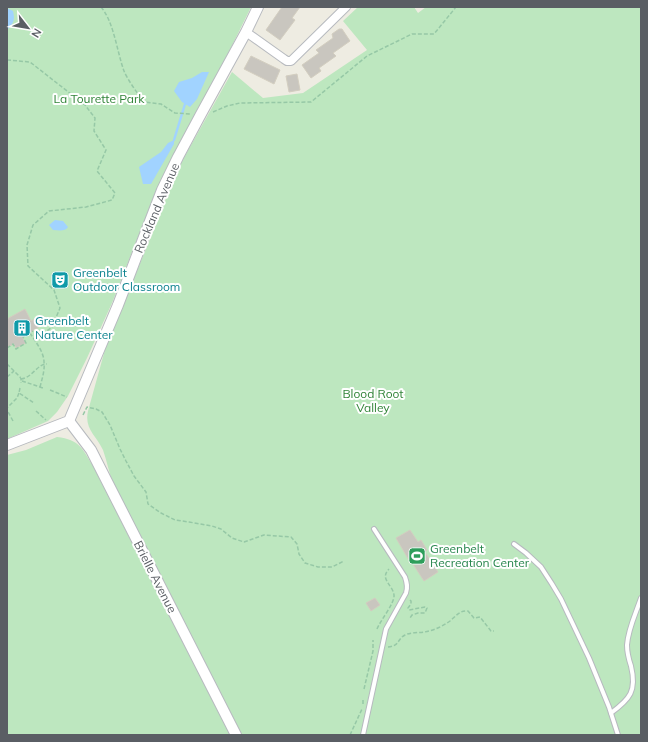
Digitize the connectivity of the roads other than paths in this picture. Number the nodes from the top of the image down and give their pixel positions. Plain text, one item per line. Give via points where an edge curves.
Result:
1 (258, 7) edge
2 (346, 7) edge
3 (246, 32) junction
4 (69, 421) junction
5 (7, 445) edge
6 (374, 529) dead end
7 (514, 544) dead end
8 (641, 598) edge
9 (611, 713) junction
10 (236, 735) edge
11 (363, 735) edge
12 (618, 735) edge

1 - 3 street, Rockland Avenue
2 - 3 street via 291,61 284,59
3 - 4 street, Rockland Avenue via 162,190 118,305
4 - 5 street
4 - 10 street, Brielle Avenue via 91,450
6 - 11 lane via 405,577 407,589 386,629
7 - 9 lane via 541,567 561,599
8 - 9 lane via 627,646 633,688 625,701
9 - 12 lane

